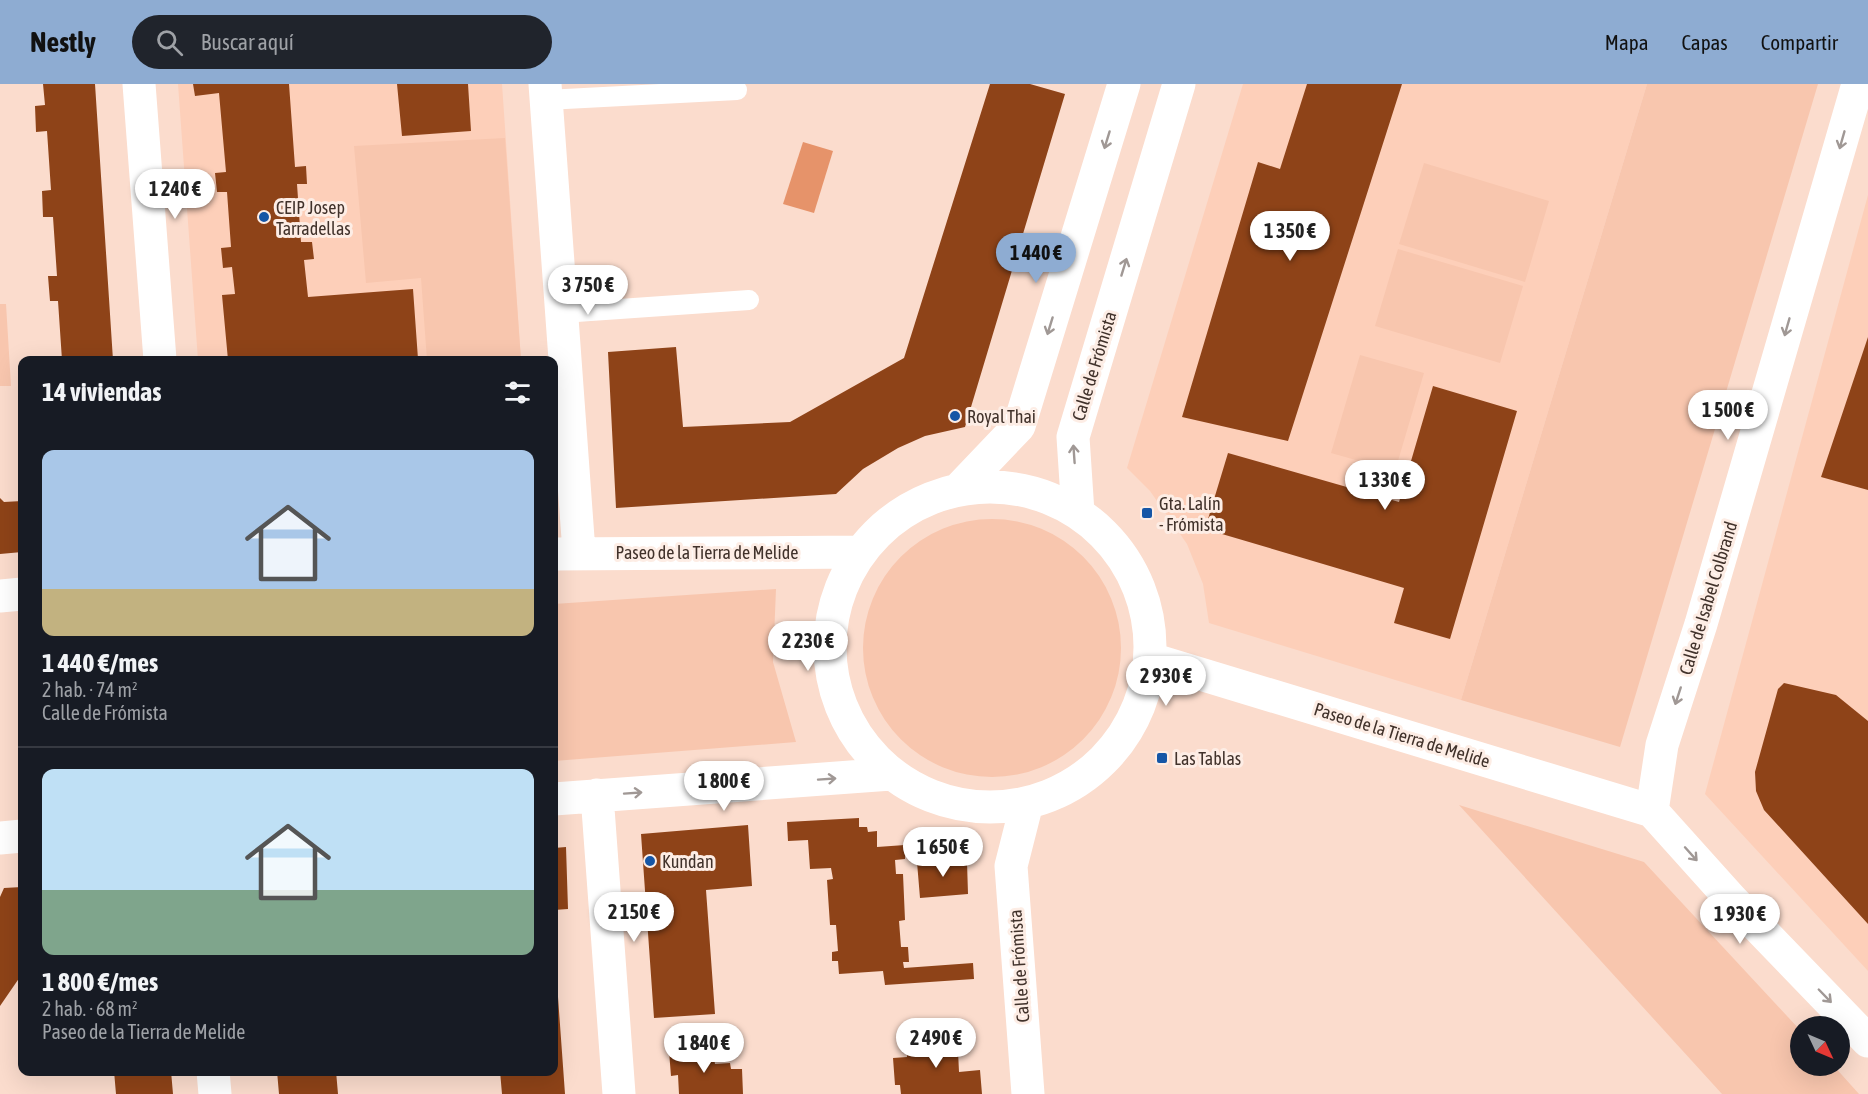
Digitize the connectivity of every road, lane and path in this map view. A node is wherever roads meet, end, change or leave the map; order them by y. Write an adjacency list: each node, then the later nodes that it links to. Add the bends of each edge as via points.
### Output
1 (139, 84): 9 (street)
2 (1124, 84): 10 (street, one-way to 10, via 1019,426)
3 (1179, 84): 11 (street, Calle de Frómista, one-way to 3, via 1073,437)
4 (1858, 84): 21 (street, Calle de Isabel Colbrand, one-way to 21, via 1662,746)
5 (737, 90): 6 (lane)
6 (546, 92): 8 (street)
7 (749, 300): 8 (lane)
8 (562, 313): 13 (street)
9 (160, 356)
10 (958, 490): 11 (street, via 999,487 1040,495); 12 (street, via 921,502 888,524)
11 (1078, 513): 16 (street, via 1112,541 1135,578 1148,619)
12 (861, 552): 13 (street, Paseo de la Tierra de Melide); 17 (street, via 838,596 830,645 836,694 857,738)
13 (566, 553)
14 (18, 594): 15 (street)
15 (0, 596)
16 (1150, 659): 20 (street, via 1144,696 1123,736 1101,763 1073,785); 21 (street, Paseo de la Tierra de Melide)
17 (891, 774): 18 (street, one-way to 17); 20 (street, via 932,797 977,807)
18 (597, 795): 19 (street); 27 (street)
19 (558, 799)
20 (1027, 803): 28 (street, Calle de Frómista, via 1011,866)
21 (1652, 811): 24 (street, one-way to 24)
22 (18, 836): 23 (street)
23 (0, 838)
24 (1868, 1041)
25 (213, 1076): 26 (street)
26 (215, 1094)
27 (619, 1094)
28 (1028, 1094)

